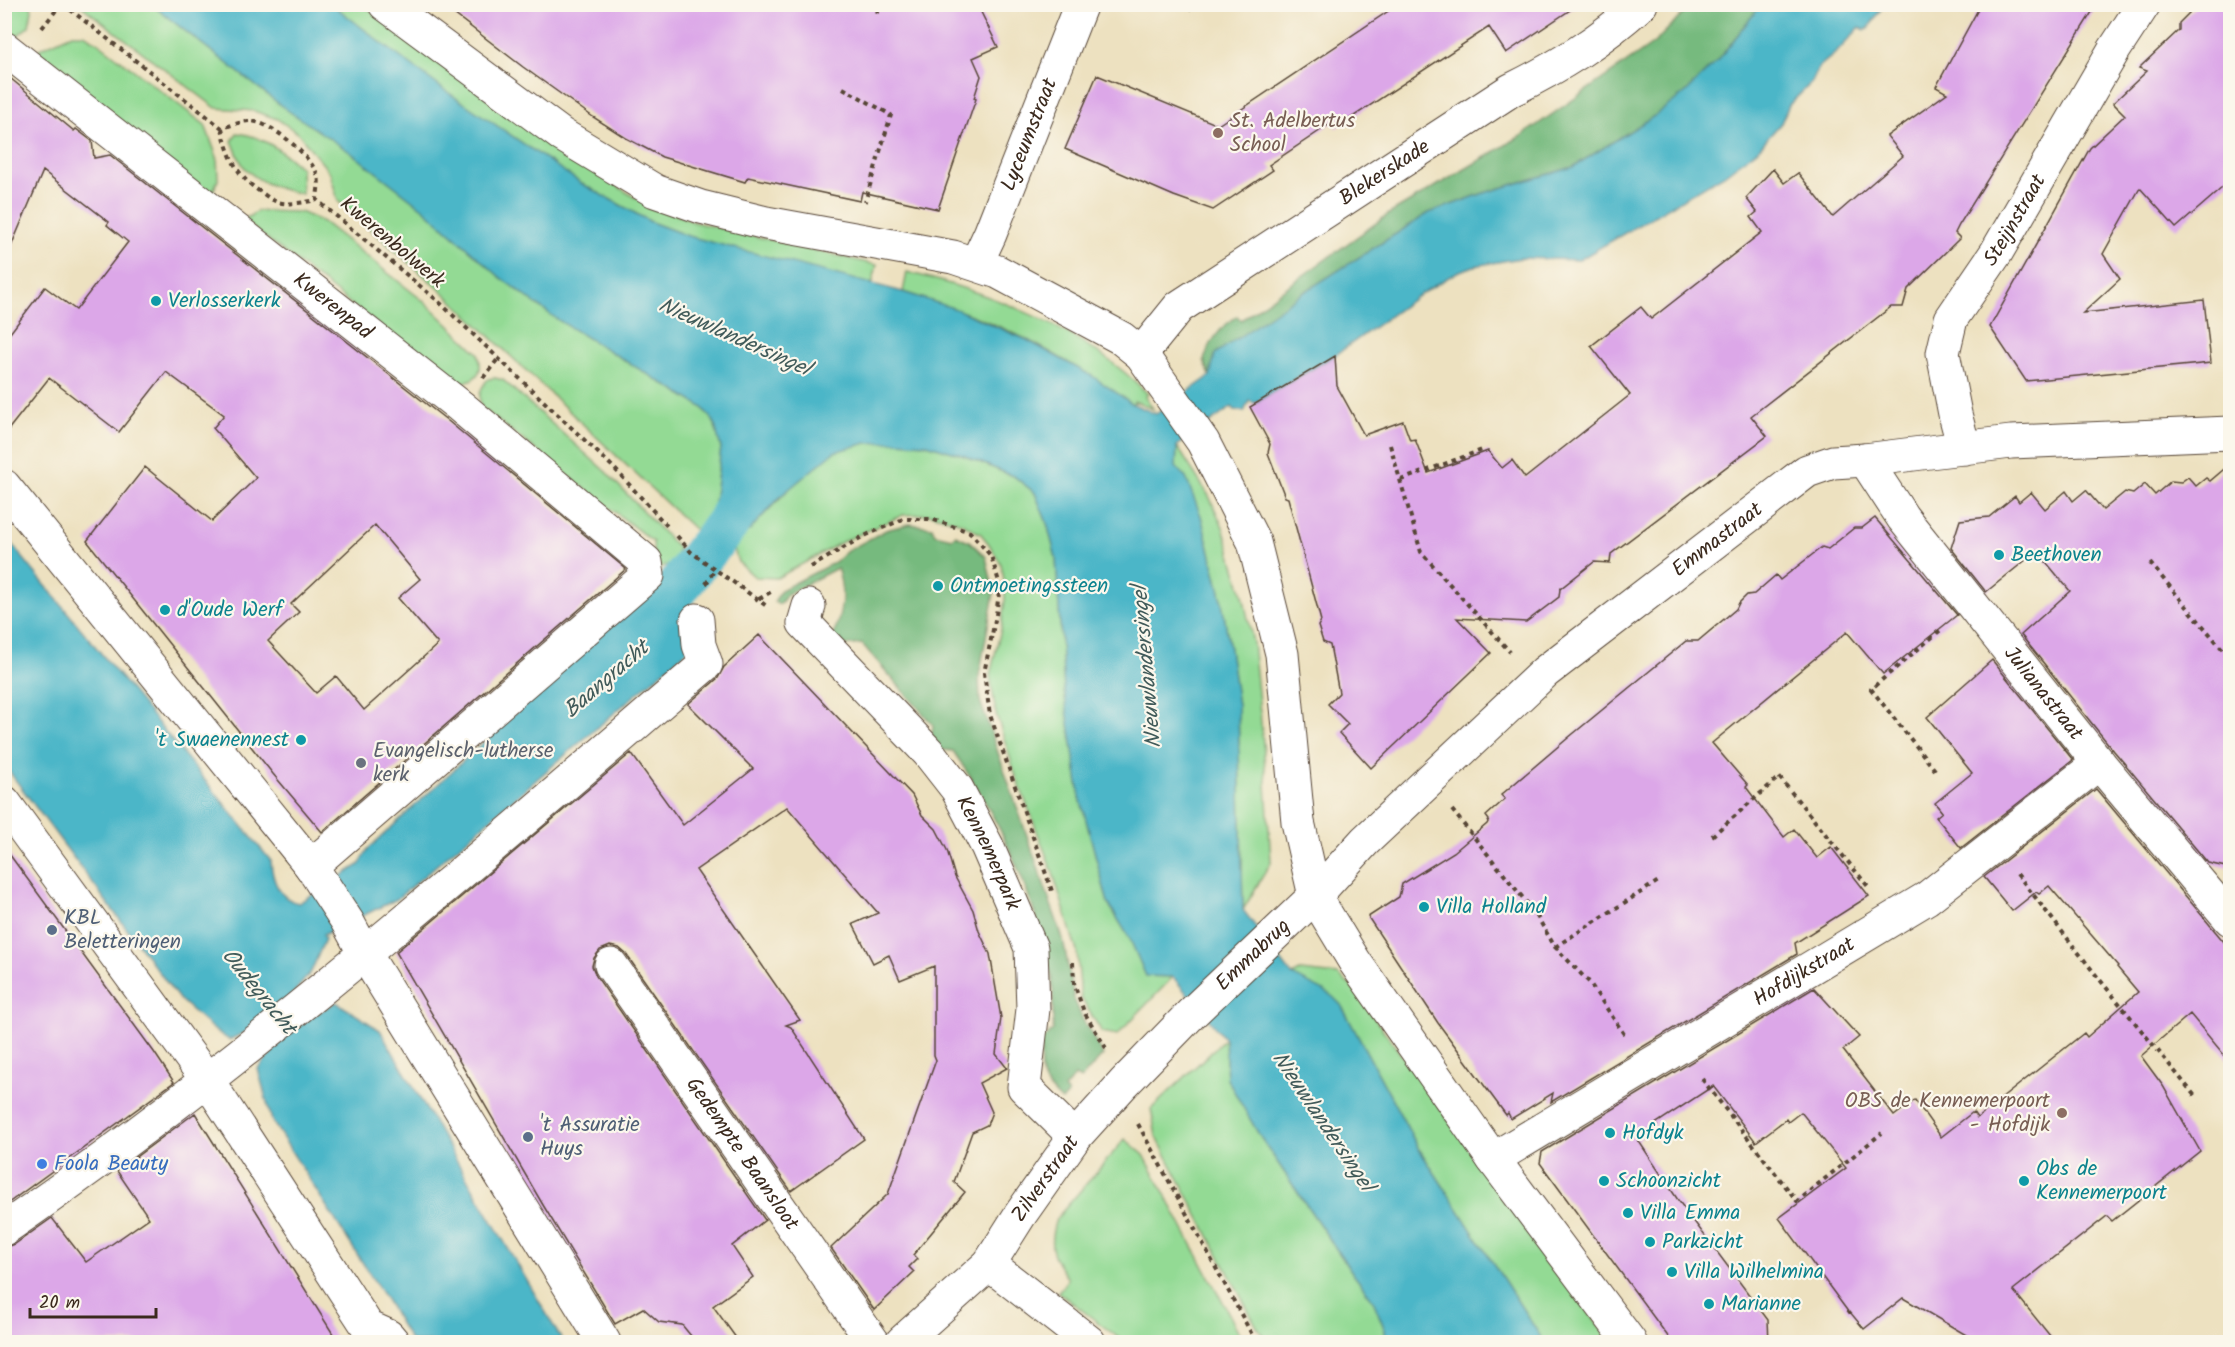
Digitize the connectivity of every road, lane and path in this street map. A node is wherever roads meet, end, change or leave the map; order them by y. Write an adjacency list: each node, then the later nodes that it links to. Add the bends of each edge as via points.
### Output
1 (63, 4): 12 (path)
2 (385, 4): 14 (street, via 562,135 655,191 766,223)
3 (880, 4): 9 (path)
4 (1081, 4): 15 (street, Lyceumstraat)
5 (1198, 4): 8 (path)
6 (1641, 4): 16 (street, Blekerskade, via 1610,32 1563,63 1511,90 1179,307)
7 (2144, 4): 19 (street, Steijnstraat, via 1996,253 1951,319 1943,353)
8 (1189, 10)
9 (877, 13)
10 (4, 48): 37 (street, Kwerenpad, via 506,443 646,562 648,575)
11 (843, 88): 14 (path, via 891,115 865,200)
12 (222, 128): 13 (path, via 237,172 255,188 276,202); 13 (path, Kwerenbolwerk, via 250,121 292,143 310,161 318,178)
13 (317, 200): 25 (path, Kwerenbolwerk, via 438,301 614,468 691,552)
14 (860, 239): 15 (street)
15 (976, 264): 16 (street, via 1121,338)
16 (1150, 367): 39 (street, via 1203,442 1254,542 1282,654 1298,822)
17 (2230, 433): 19 (street, Emmastraat, via 2011,442)
18 (1390, 445): 22 (path)
19 (1964, 448): 21 (street, Emmastraat)
20 (1482, 450): 22 (path)
21 (1865, 460): 26 (street, Julianastraat, via 1903,518); 33 (street, Emmastraat, via 1833,462 1806,471 1545,672)
22 (1401, 480): 29 (path, via 1421,552)
23 (4, 486): 37 (street)
24 (2150, 563): 30 (path)
25 (759, 599)
26 (1972, 604): 31 (street, Julianastraat); 32 (path, via 1871,689)
27 (809, 606): 51 (street, Kennemerpark, via 804,623 928,752 957,789 987,846 1031,948 1033,1009 1024,1087)
28 (697, 620): 43 (street, via 699,645 706,664)
29 (1515, 658)
30 (2230, 658)
31 (2099, 763): 36 (street, Hofdijkstraat); 40 (street, Julianastraat)
32 (1935, 770)
33 (1426, 784): 39 (street, Emmastraat, via 1365,841); 42 (path, via 1486,851 1535,913)
34 (4, 802): 48 (street)
35 (1712, 836): 41 (path, via 1779,777)
36 (1995, 845): 41 (street, Hofdijkstraat, via 1927,898); 49 (path)
37 (311, 866): 43 (street)
38 (1660, 880): 42 (path)
39 (1315, 896): 45 (street, Emmabrug); 52 (street, via 1355,962)
40 (2230, 919)
41 (1890, 920): 46 (street, Hofdijkstraat)
42 (1555, 947): 47 (path, via 1589,982)
43 (365, 954): 48 (street); 56 (street)
44 (611, 964): 57 (street, Gedempte Baansloot)
45 (1191, 1014): 51 (street, Zilverstraat)
46 (1678, 1046): 47 (street, Hofdijkstraat); 50 (path, via 1797,1201)
47 (1644, 1067): 52 (street, Hofdijkstraat)
48 (208, 1081): 53 (street); 55 (street, via 368,1327)
49 (2195, 1096)
50 (1882, 1133)
51 (1075, 1137): 54 (street, Zilverstraat)
52 (1493, 1159): 60 (street)
53 (4, 1229)
54 (989, 1264): 58 (street, Zilverstraat); 59 (street)
55 (393, 1342)
56 (604, 1342)
57 (873, 1342)
58 (902, 1342)
59 (1089, 1342)
60 (1630, 1342)

